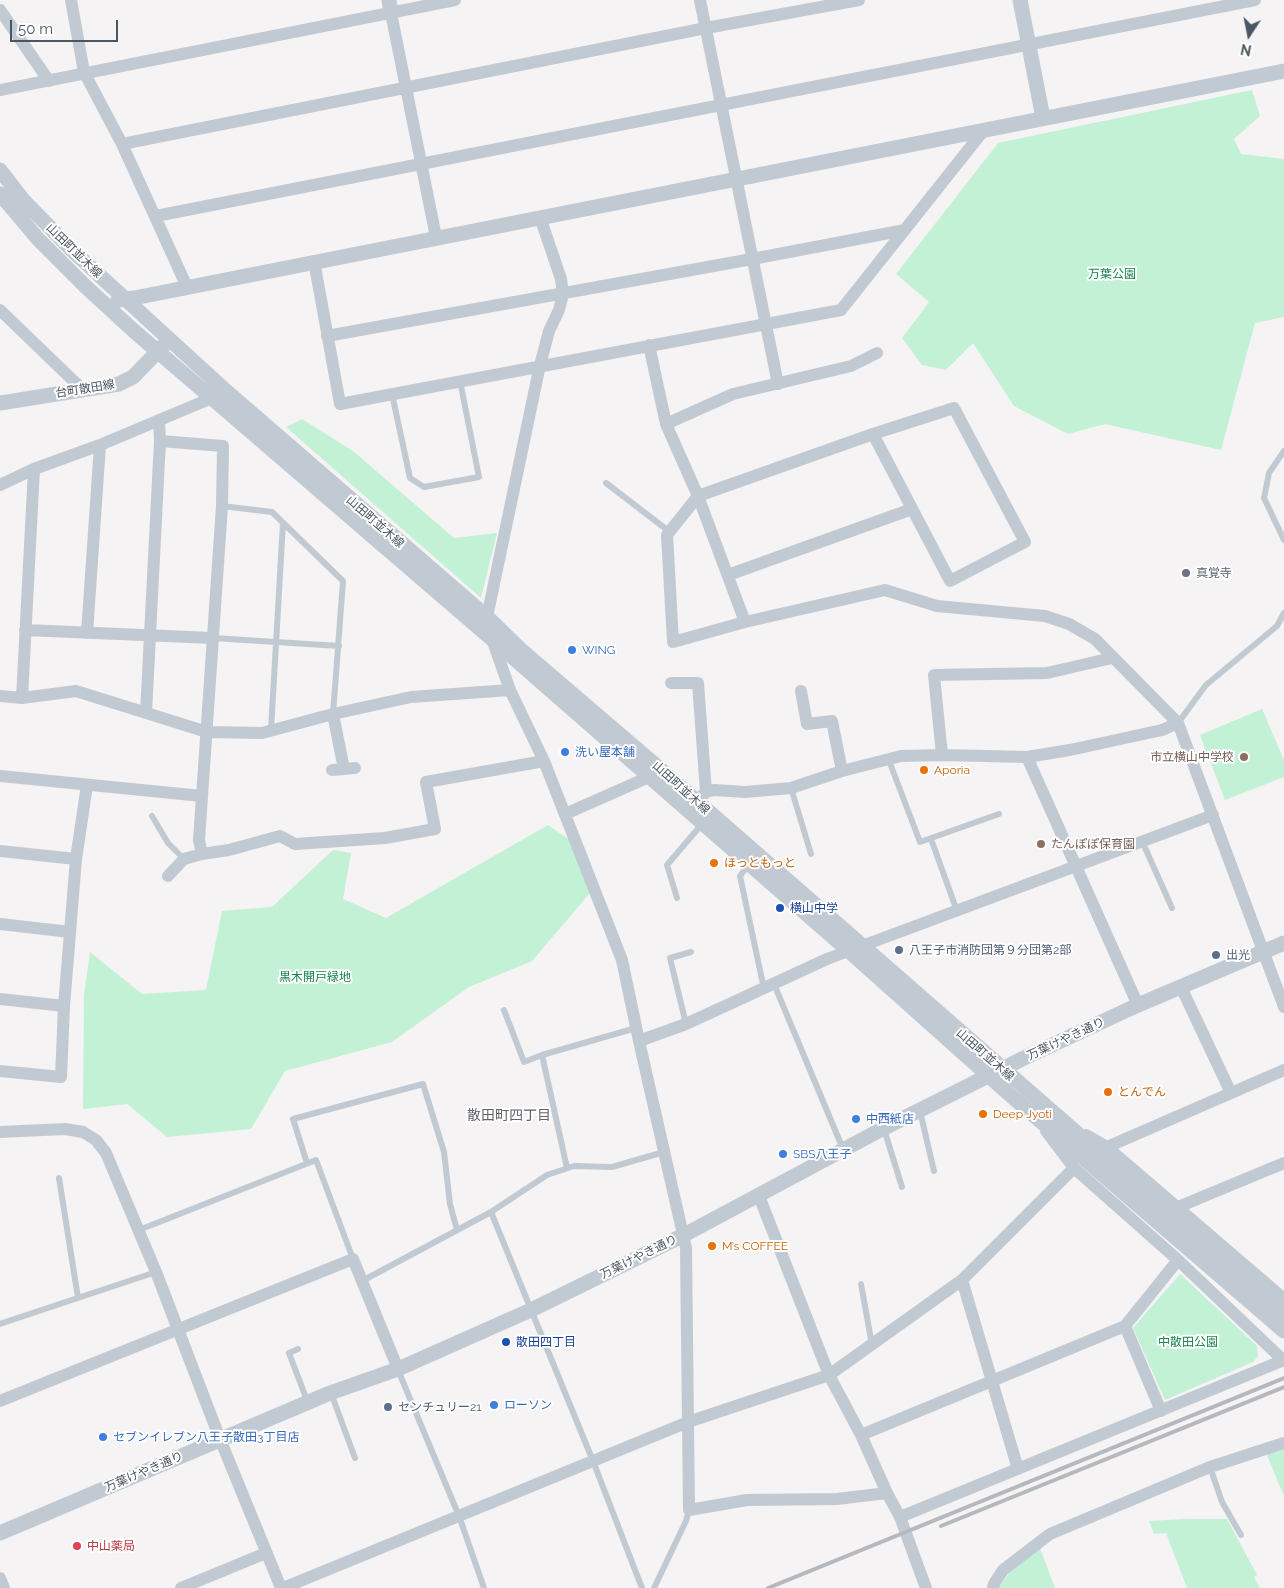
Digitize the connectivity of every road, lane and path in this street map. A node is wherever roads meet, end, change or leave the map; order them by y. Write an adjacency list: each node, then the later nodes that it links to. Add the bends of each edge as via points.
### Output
1 (71, 0): 12 (street)
2 (455, 0): 7 (street)
3 (700, 0): 9 (street)
4 (859, 0): 9 (street)
5 (1020, 0): 10 (street)
6 (1255, 0): 10 (street)
7 (390, 6): 12 (street); 14 (street)
8 (0, 10): 13 (street)
9 (706, 28): 14 (street); 16 (street)
10 (1029, 44): 16 (street); 17 (street)
11 (1284, 71): 17 (street)
12 (84, 72): 13 (street); 19 (street)
13 (49, 81): 15 (street)
14 (406, 88): 19 (street); 20 (street)
15 (0, 90)
16 (721, 104): 20 (street); 22 (street)
17 (1043, 118): 18 (street)
18 (984, 130): 22 (street); 27 (street)
19 (122, 144): 25 (street)
20 (421, 163): 25 (street); 28 (street)
21 (0, 170): 24 (street, 山田町並木線)
22 (736, 178): 26 (street); 29 (street)
23 (2, 199): 24 (street); 34 (street, 山田町並木線)
24 (24, 201): 33 (street, 山田町並木線)
25 (156, 216): 31 (street)
26 (540, 217): 28 (street); 32 (street)
27 (905, 230): 29 (street); 36 (street, via 841,310)
28 (436, 237): 30 (street)
29 (752, 260): 32 (street); 36 (street)
30 (314, 261): 31 (street); 37 (street)
31 (187, 287): 33 (street)
32 (563, 294): 37 (street); 42 (street)
33 (124, 299): 34 (street); 38 (street, 山田町並木線)
34 (103, 303): 40 (street, 山田町並木線)
35 (3, 316): 45 (street)
36 (764, 324): 39 (street); 44 (street)
37 (327, 336): 47 (street, via 340,404)
38 (168, 340): 40 (street, 台町散田線); 46 (street, 山田町並木線)
39 (649, 345): 42 (street); 51 (street)
40 (158, 352): 45 (street, 台町散田線, via 133,378 118,384); 48 (street, 山田町並木線)
41 (877, 353): 44 (street, via 851,366)
42 (540, 365): 43 (street); 68 (street)
43 (460, 381): 47 (street); 47 (lane, via 479,477 424,487 410,478)
44 (778, 384): 51 (street, via 733,394)
45 (82, 389): 49 (street, 台町散田線)
46 (226, 391): 48 (street); 62 (street, 山田町並木線)
47 (392, 394)
48 (212, 399): 50 (street); 62 (street, 山田町並木線)
49 (0, 403)
50 (159, 420): 53 (street); 54 (street)
51 (666, 424): 59 (street)
52 (873, 434): 59 (street); 61 (street); 61 (street, via 954,408 1025,542 950,581)
53 (160, 440): 60 (street, via 223,446); 72 (street)
54 (100, 445): 56 (street); 71 (street)
55 (1284, 451): 65 (lane, via 1269,473 1264,498)
56 (34, 470): 58 (street); 70 (street)
57 (606, 483): 64 (lane)
58 (0, 485)
59 (698, 496): 64 (street); 66 (street)
60 (222, 506): 63 (lane, via 272,512); 73 (street)
61 (912, 509): 66 (street)
62 (362, 519): 68 (street, 山田町並木線); 74 (street, 山田町並木線)
63 (283, 522): 75 (lane); 76 (lane, via 343,581)
64 (670, 532): 69 (street, via 667,535 673,642)
65 (1284, 540)
66 (728, 575): 69 (street)
67 (1284, 613): 85 (lane, via 1277,626 1206,685)
68 (487, 617): 74 (street); 94 (street, 山田町並木線)
69 (746, 622): 77 (street, via 885,590 937,606 1045,616 1069,624 1095,640)
70 (25, 630): 71 (street); 82 (street)
71 (87, 633): 72 (street)
72 (151, 636): 73 (street); 83 (street)
73 (213, 638): 75 (lane); 87 (street)
74 (492, 639): 79 (street); 94 (street, 山田町並木線)
75 (276, 642): 76 (lane); 86 (lane)
76 (339, 646): 84 (lane)
77 (1112, 658): 85 (street); 88 (street, via 1047,674 934,675)
78 (671, 683): 99 (street, via 698,683)
79 (510, 690): 84 (street, via 411,697); 91 (street)
80 (801, 691): 93 (street, via 807,724 832,721)
81 (0, 696): 82 (street)
82 (22, 698): 83 (street, via 76,691)
83 (146, 713): 87 (street)
84 (333, 714): 86 (street); 92 (street)
85 (1178, 723): 89 (street, via 1162,730); 102 (street)
86 (271, 730): 87 (street)
87 (207, 732): 98 (street)
88 (942, 755): 89 (street); 90 (street)
89 (1028, 756): 113 (street)
90 (888, 758): 93 (street); 105 (lane, via 920,842)
91 (544, 761): 100 (street); 108 (street, via 426,782 435,830 385,838 295,844 280,836)
92 (343, 769)
93 (842, 771): 97 (street)
94 (654, 773): 99 (street, 山田町並木線); 100 (street)
95 (0, 776): 96 (street)
96 (86, 785): 98 (street); 110 (street)
97 (791, 788): 99 (street, via 745,792 714,790); 109 (lane)
98 (202, 796): 108 (street, via 199,840)
99 (696, 802): 104 (street, 山田町並木線); 121 (street, 山田町並木線)
100 (565, 814): 132 (street, via 622,960)
101 (999, 814): 105 (lane)
102 (1213, 815): 106 (street); 123 (street)
103 (152, 816): 111 (lane, via 168,843)
104 (702, 824): 112 (street, 山田町並木線); 115 (lane, via 667,865)
105 (931, 839): 117 (lane)
106 (1142, 841): 113 (street); 116 (lane)
107 (0, 850): 110 (street)
108 (202, 854): 111 (street)
109 (812, 854)
110 (76, 859): 119 (street)
111 (184, 859): 114 (street)
112 (749, 864): 121 (street, 山田町並木線); 124 (lane, via 740,876)
113 (1076, 866): 117 (street); 127 (street)
114 (168, 876)
115 (677, 898)
116 (1172, 908)
117 (956, 911): 121 (street)
118 (0, 924): 119 (street)
119 (70, 932): 128 (street)
120 (1284, 943): 123 (street, 万葉けやき通り)
121 (856, 948): 124 (street); 137 (street, 山田町並木線)
122 (691, 952): 131 (lane, via 670,958)
123 (1265, 952): 125 (street, 万葉けやき通り); 129 (street)
124 (769, 986): 131 (street); 145 (lane)
125 (1181, 987): 127 (street, 万葉けやき通り); 138 (street)
126 (0, 999): 128 (street)
127 (1138, 1005): 137 (street, 万葉けやき通り)
128 (64, 1006): 136 (street, via 61,1077)
129 (1284, 1007)
130 (504, 1010): 134 (lane, via 524,1062)
131 (686, 1024): 133 (street)
132 (636, 1028): 133 (street); 134 (lane)
133 (639, 1041): 146 (street)
134 (542, 1055): 149 (lane)
135 (1284, 1070): 138 (street)
136 (0, 1071)
137 (995, 1072): 139 (street, 万葉けやき通り); 140 (street, 山田町並木線); 141 (street, 山田町並木線)
138 (1231, 1093): 144 (street)
139 (920, 1110): 142 (street, 万葉けやき通り); 151 (lane)
140 (1035, 1116): 150 (street); 173 (street, 山田町並木線)
141 (1058, 1119): 144 (street); 169 (street, 山田町並木線)
142 (884, 1128): 145 (street, 万葉けやき通り); 153 (lane)
143 (0, 1132): 157 (street, via 65,1129 84,1132 96,1140 106,1153)
144 (1107, 1147): 155 (street)
145 (843, 1150): 154 (street, 万葉けやき通り)
146 (664, 1152): 149 (lane, via 612,1167); 159 (street)
147 (1284, 1162): 155 (street)
148 (307, 1163): 157 (lane); 158 (lane, via 292,1119 423,1084 444,1152 450,1204); 160 (lane, via 316,1160)
149 (567, 1168): 156 (lane, via 547,1175)
150 (1074, 1168): 161 (street); 164 (street)
151 (934, 1171)
152 (59, 1178): 166 (lane)
153 (902, 1187)
154 (758, 1196): 159 (street, 万葉けやき通り); 178 (street)
155 (1178, 1207): 167 (street)
156 (492, 1212): 158 (lane); 168 (lane)
157 (139, 1230): 162 (street)
158 (458, 1230): 163 (lane)
159 (684, 1235): 168 (street, 万葉けやき通り); 184 (street)
160 (352, 1260): 163 (street); 172 (street)
161 (1178, 1260): 171 (street); 176 (street)
162 (156, 1272): 166 (lane); 172 (street)
163 (362, 1280): 177 (street)
164 (962, 1280): 174 (street); 179 (street)
165 (862, 1284): 174 (lane)
166 (78, 1298): 170 (lane)
167 (1284, 1299)
168 (531, 1310): 177 (street, 万葉けやき通り); 189 (lane)
169 (1284, 1314)
170 (0, 1324)
171 (1125, 1326): 179 (street); 183 (street)
172 (179, 1329): 181 (street); 186 (street)
173 (1284, 1331)
174 (872, 1345): 178 (street)
175 (298, 1349): 182 (lane, via 289,1353)
176 (1283, 1360): 183 (street)
177 (398, 1368): 180 (street, 万葉けやき通り); 194 (lane)
178 (829, 1375): 184 (street); 185 (street)
179 (992, 1381): 185 (street); 191 (street)
180 (330, 1393): 182 (street, 万葉けやき通り); 188 (lane)
181 (0, 1401)
182 (308, 1403): 186 (street, 万葉けやき通り)
183 (1162, 1411): 191 (street)
184 (688, 1422): 189 (street); 193 (street)
185 (861, 1435): 192 (street)
186 (220, 1439): 196 (street, 万葉けやき通り); 198 (street)
187 (1284, 1443): 190 (street)
188 (355, 1458)
189 (593, 1460): 194 (street); 204 (lane)
190 (1210, 1467): 197 (lane, via 1222,1502); 207 (street, via 1050,1534 1003,1570)
191 (1018, 1469): 195 (street)
192 (887, 1493): 193 (street, via 838,1499 748,1500); 195 (street)
193 (689, 1510): 205 (lane)
194 (459, 1516): 202 (street); 203 (lane)
195 (900, 1516): 206 (street)
196 (0, 1533)
197 (1241, 1535)
198 (266, 1553): 201 (street); 202 (street)
199 (0, 1578): 200 (street)
200 (4, 1588)
201 (181, 1588)
202 (282, 1588)
203 (484, 1588)
204 (642, 1588)
205 (654, 1588)
206 (926, 1588)
207 (993, 1588)

